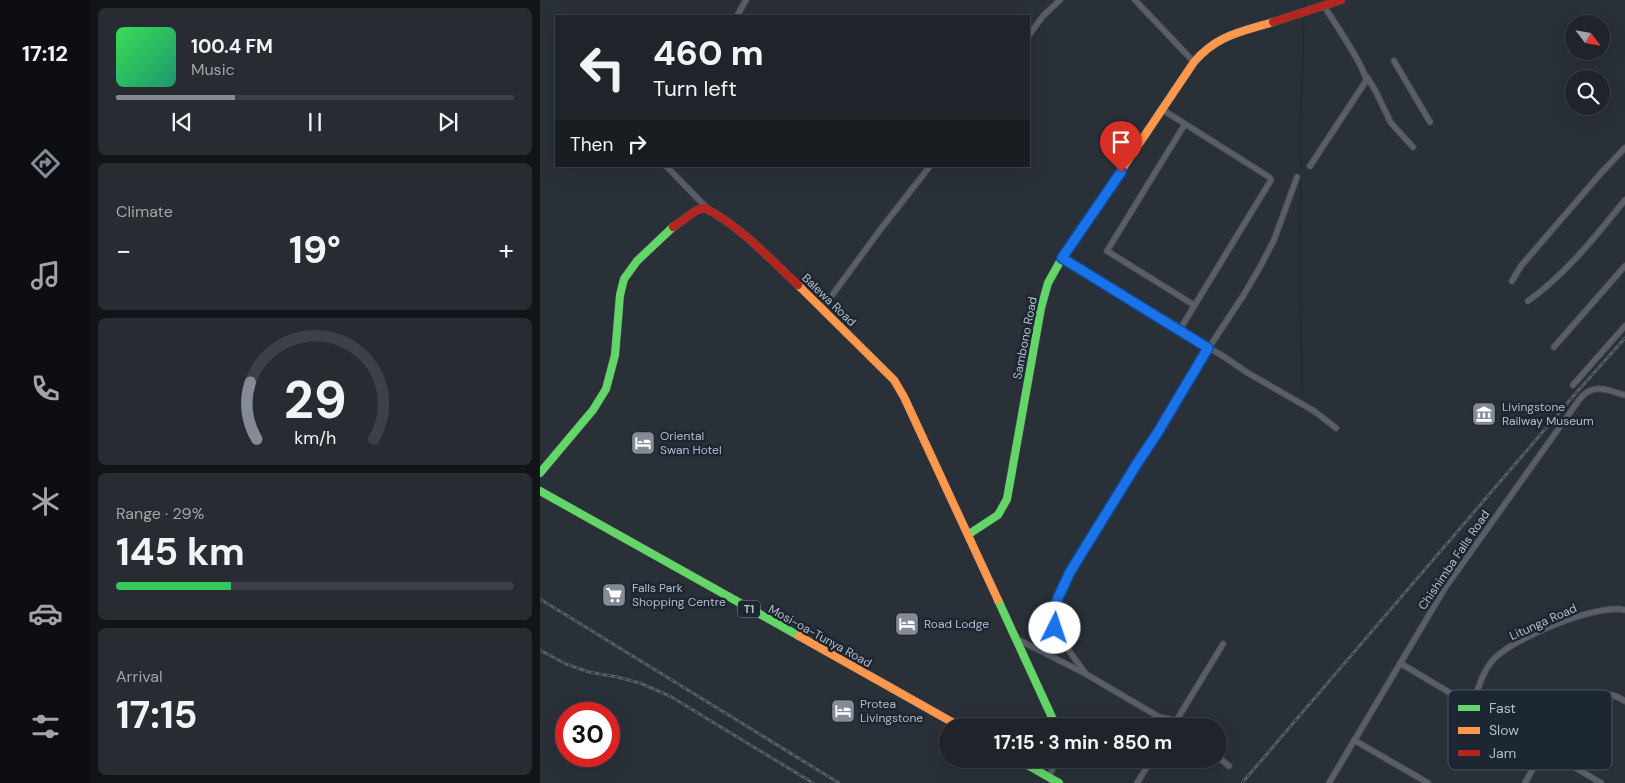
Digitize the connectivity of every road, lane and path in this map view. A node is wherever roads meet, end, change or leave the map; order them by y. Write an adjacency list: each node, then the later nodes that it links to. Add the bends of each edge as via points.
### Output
1 (746, 0): 6 (street)
2 (1060, 0): 7 (street)
3 (1135, 0): 9 (street)
4 (1338, 0): 5 (main road, Sambono Road)
5 (1324, 6): 9 (main road, Sambono Road, via 1222,38 1205,49); 10 (street)
6 (737, 15)
7 (1030, 34)
8 (1394, 60): 12 (street)
9 (1194, 62): 11 (main road, Sambono Road)
10 (1366, 76): 14 (street, via 1391,123); 16 (street, via 1364,85)
11 (1163, 110): 13 (street); 22 (main road, Sambono Road)
12 (1430, 122)
13 (1186, 124): 26 (street, via 1270,180); 26 (street, via 1107,250)
14 (1413, 147)
15 (1625, 148): 24 (street, via 1521,266)
16 (1310, 166)
17 (667, 167): 21 (street)
18 (929, 167): 27 (street)
19 (1297, 177): 31 (street, via 1272,245)
20 (1625, 200): 25 (street, via 1577,257)
21 (706, 207): 27 (main road, Balewa Road, via 744,234); 35 (main road, via 683,218 624,278 607,388 590,414)
22 (1062, 258): 29 (street); 37 (main road, Sambono Road, via 1048,283 1041,308 1007,498 998,515)
23 (1625, 266): 30 (street)
24 (1512, 281)
25 (1528, 301)
26 (1194, 305): 29 (street)
27 (822, 309): 37 (main road, Balewa Road, via 899,389)
28 (1625, 326): 32 (street)
29 (1179, 331): 31 (street)
30 (1554, 347)
31 (1208, 348): 34 (street, via 1314,411); 42 (street, via 1082,552 1057,600 1055,628)
32 (1573, 385)
33 (1625, 395): 41 (street, Chishimba Falls Road, via 1598,388 1584,393 1445,588)
34 (1336, 428)
35 (540, 473)
36 (540, 492): 47 (main road, Mosi-oa-Tunya Road / T1)
37 (969, 534): 39 (main road, Balewa Road)
38 (1625, 610): 43 (street, Litunga Road, via 1612,608 1589,613 1519,641 1492,661)
39 (1017, 639): 42 (street); 48 (main road, Balewa Road)
40 (1223, 644): 50 (street)
41 (1400, 663): 44 (street); 51 (street, Chishimba Falls Road)
42 (1086, 674): 49 (street, via 1158,717)
43 (1478, 690)
44 (1448, 692)
45 (1612, 695): 46 (street)
46 (1625, 701)
47 (945, 718)
48 (1052, 718)
49 (1172, 718)
50 (1178, 718)
51 (1354, 740): 60 (street, Chishimba Falls Road); 61 (street)
52 (1033, 768): 57 (main road)
53 (1053, 768): 57 (street)
54 (1146, 768): 59 (street)
55 (1532, 770): 62 (street)
56 (1579, 770): 63 (street)
57 (1049, 777): 58 (main road)
58 (1059, 783)
59 (1137, 783)
60 (1329, 783)
61 (1428, 783)
62 (1524, 783)
63 (1601, 783)

